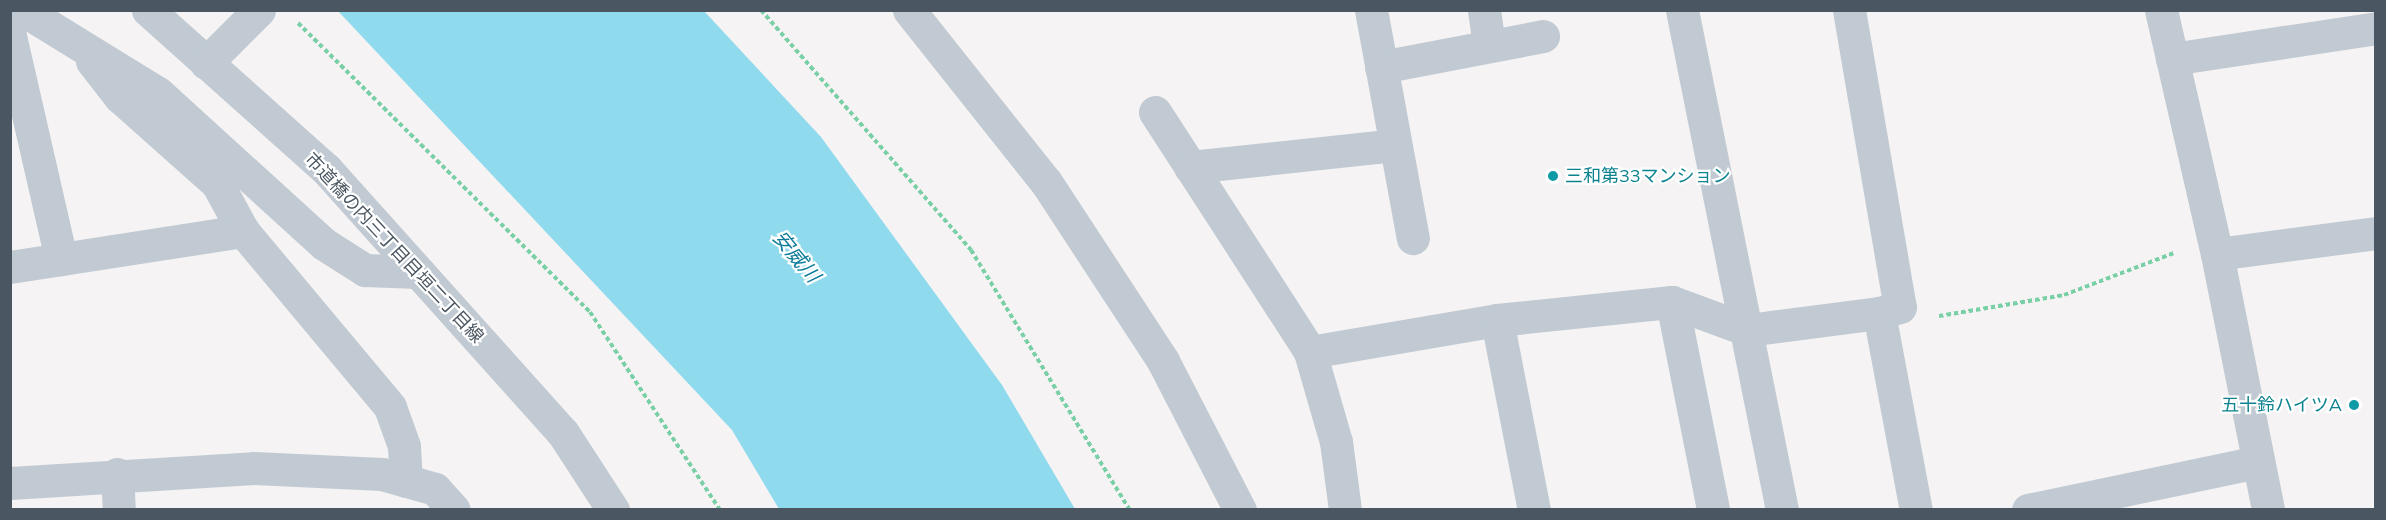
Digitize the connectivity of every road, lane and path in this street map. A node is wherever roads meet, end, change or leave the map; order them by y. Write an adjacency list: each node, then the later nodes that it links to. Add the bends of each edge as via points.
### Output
1 (22, 10): 15 (street)
2 (148, 10): 18 (street, 市道橋の内三丁目目垣二丁目線)
3 (259, 10): 18 (street)
4 (761, 10): 43 (path, via 971,250)
5 (909, 10): 44 (street, via 1052,192 1163,360)
6 (1371, 10): 19 (street)
7 (1484, 10): 16 (street)
8 (1682, 10): 33 (street)
9 (1849, 10): 31 (street)
10 (2161, 10): 17 (street)
11 (291, 17): 42 (path, via 323,44 590,312)
12 (2376, 28): 17 (street)
13 (10, 36): 27 (street)
14 (1543, 36): 16 (street)
15 (76, 40): 23 (street, via 120,96 217,183); 29 (street, via 158,93 324,244 365,270)
16 (1490, 46): 19 (street)
17 (2172, 59): 26 (street)
18 (206, 63): 29 (street, 市道橋の内三丁目目垣二丁目線, via 326,169)
19 (1381, 67): 21 (street)
20 (1155, 112): 22 (street)
21 (1395, 145): 22 (street); 25 (street)
22 (1190, 167): 34 (street)
23 (243, 231): 27 (street); 37 (street, via 390,406 404,446)
24 (2376, 233): 26 (street)
25 (1413, 238)
26 (2215, 246): 31 (path, via 2064,295 1917,319); 35 (street)
27 (62, 259): 28 (street)
28 (10, 267)
29 (418, 272): 41 (street, 市道橋の内三丁目目垣二丁目線, via 563,433)
30 (1672, 302): 32 (street); 33 (street); 47 (street)
31 (1890, 310): 33 (street); 49 (street)
32 (1497, 321): 34 (street); 46 (street)
33 (1748, 330): 48 (street)
34 (1310, 352): 45 (street, via 1336,442)
35 (2258, 462): 50 (street); 51 (street)
36 (117, 474): 37 (street, via 254,468 382,474); 38 (street); 39 (street)
37 (406, 481): 40 (street, via 435,489)
38 (10, 483)
39 (119, 510)
40 (454, 510)
41 (613, 510)
42 (720, 510)
43 (1130, 510)
44 (1240, 510)
45 (1345, 510)
46 (1534, 510)
47 (1713, 510)
48 (1782, 510)
49 (1916, 510)
50 (2028, 510)
51 (2268, 510)

